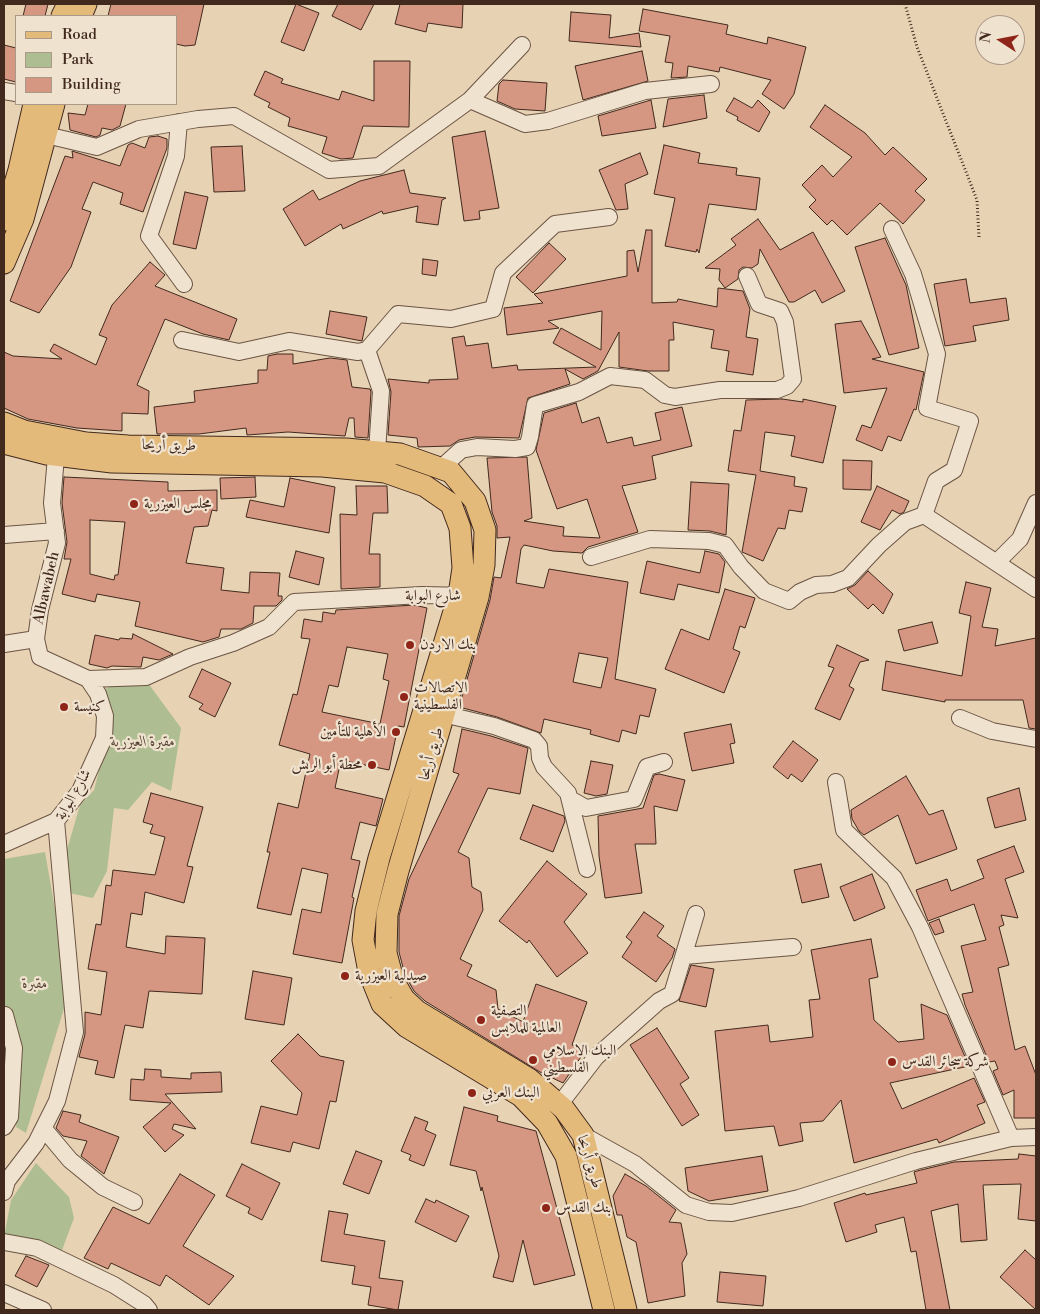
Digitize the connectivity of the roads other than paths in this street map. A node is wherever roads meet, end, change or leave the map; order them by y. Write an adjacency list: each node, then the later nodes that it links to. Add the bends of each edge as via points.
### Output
1 (522, 45): 3 (street)
2 (711, 84): 3 (street, via 645,91 548,121 525,124)
3 (470, 100): 6 (street, via 379,166 328,170 234,116)
4 (34, 105): 7 (main road)
5 (53, 105): 7 (main road)
6 (179, 122): 7 (street, via 139,129 97,147); 13 (street, via 176,156 148,236)
7 (36, 135): 9 (main road, via 19,170); 11 (main road, via 23,219)
8 (609, 217): 15 (street, via 555,224 503,273 493,309 451,319 398,314)
9 (4, 220)
10 (892, 229): 22 (street, via 913,274 937,354 927,408 970,421 954,470 936,481)
11 (4, 263)
12 (747, 276): 20 (street, via 759,304 780,311 785,322 793,379 787,386 776,390 720,390 675,396 665,395 645,380 610,376 579,392 535,405 527,447 477,446 461,450)
13 (184, 284)
14 (182, 340): 15 (street, via 239,352 289,341 358,352)
15 (367, 350): 19 (street, via 381,391)
16 (4, 423): 18 (main road, طريق أريحا)
17 (4, 443): 18 (main road, طريق أريحا, via 23,450)
18 (57, 447): 19 (main road, طريق أريحا, via 86,443); 23 (street, Albawabeh, via 52,503); 28 (main road, طريق أريحا, via 112,462 322,466 386,472 425,486 451,504 460,528)
19 (377, 452): 20 (main road, طريق أريحا, via 400,454)
20 (441, 468): 28 (main road, طريق أريحا, via 451,472 474,501 485,530 484,565)
21 (1036, 503): 26 (street, via 1020,539)
22 (924, 515): 25 (street, via 905,522 848,578 800,592 790,600 764,591 726,545 709,541 650,539); 26 (street, via 967,546)
23 (56, 531): 24 (street); 29 (street, Albawabeh, via 57,543)
24 (4, 535)
25 (591, 557)
26 (997, 562): 27 (street)
27 (1036, 590)
28 (468, 596): 31 (street, شارع البوابة, via 294,602 269,627 146,677); 32 (main road, طريق أريحا); 52 (main road, طريق أريحا, via 379,858 366,911 363,940 368,972 382,1004 407,1027 521,1096 556,1136 566,1156)
29 (36, 639): 30 (street); 31 (street, Albawabeh, via 40,657)
30 (4, 644)
31 (88, 679): 38 (street, شارع البوابة, via 98,694 105,716 104,738 80,791)
32 (443, 714): 37 (street, via 534,740 539,746 544,767); 45 (main road, طريق أريحا, via 387,914 386,953 393,980 404,999 417,1011 529,1079)
33 (960, 718): 34 (street, via 992,731)
34 (1036, 739)
35 (664, 762): 37 (street, via 647,766 634,799 586,808)
36 (836, 782): 50 (street, via 844,830 894,878 912,910)
37 (570, 799): 40 (street)
38 (56, 821): 39 (street); 47 (street, شارع البوابة, via 75,1032 58,1102)
39 (4, 844)
40 (587, 870)
41 (696, 914): 43 (street)
42 (793, 947): 43 (street)
43 (684, 956): 45 (street, via 672,994 659,1001 596,1058)
44 (5, 1015): 46 (street, via 14,1048 10,1117)
45 (559, 1105): 48 (main road, طريق أريحا)
46 (4, 1126)
47 (44, 1129): 53 (street, شارع البوابة, via 7,1181); 54 (street, via 70,1160 103,1187)
48 (583, 1135): 50 (street, via 635,1164 686,1205 709,1212 753,1210 916,1161); 51 (main road, طريق أريحا)
49 (1036, 1137): 50 (street)
50 (1011, 1138)
51 (593, 1173): 52 (main road); 60 (main road, طريق أريحا)
52 (572, 1180): 59 (main road, طريق أريحا)
53 (4, 1192)
54 (134, 1202)
55 (4, 1242): 58 (street, via 37,1248 114,1285)
56 (4, 1293): 57 (street)
57 (43, 1310)
58 (149, 1310)
59 (604, 1310)
60 (626, 1310)

